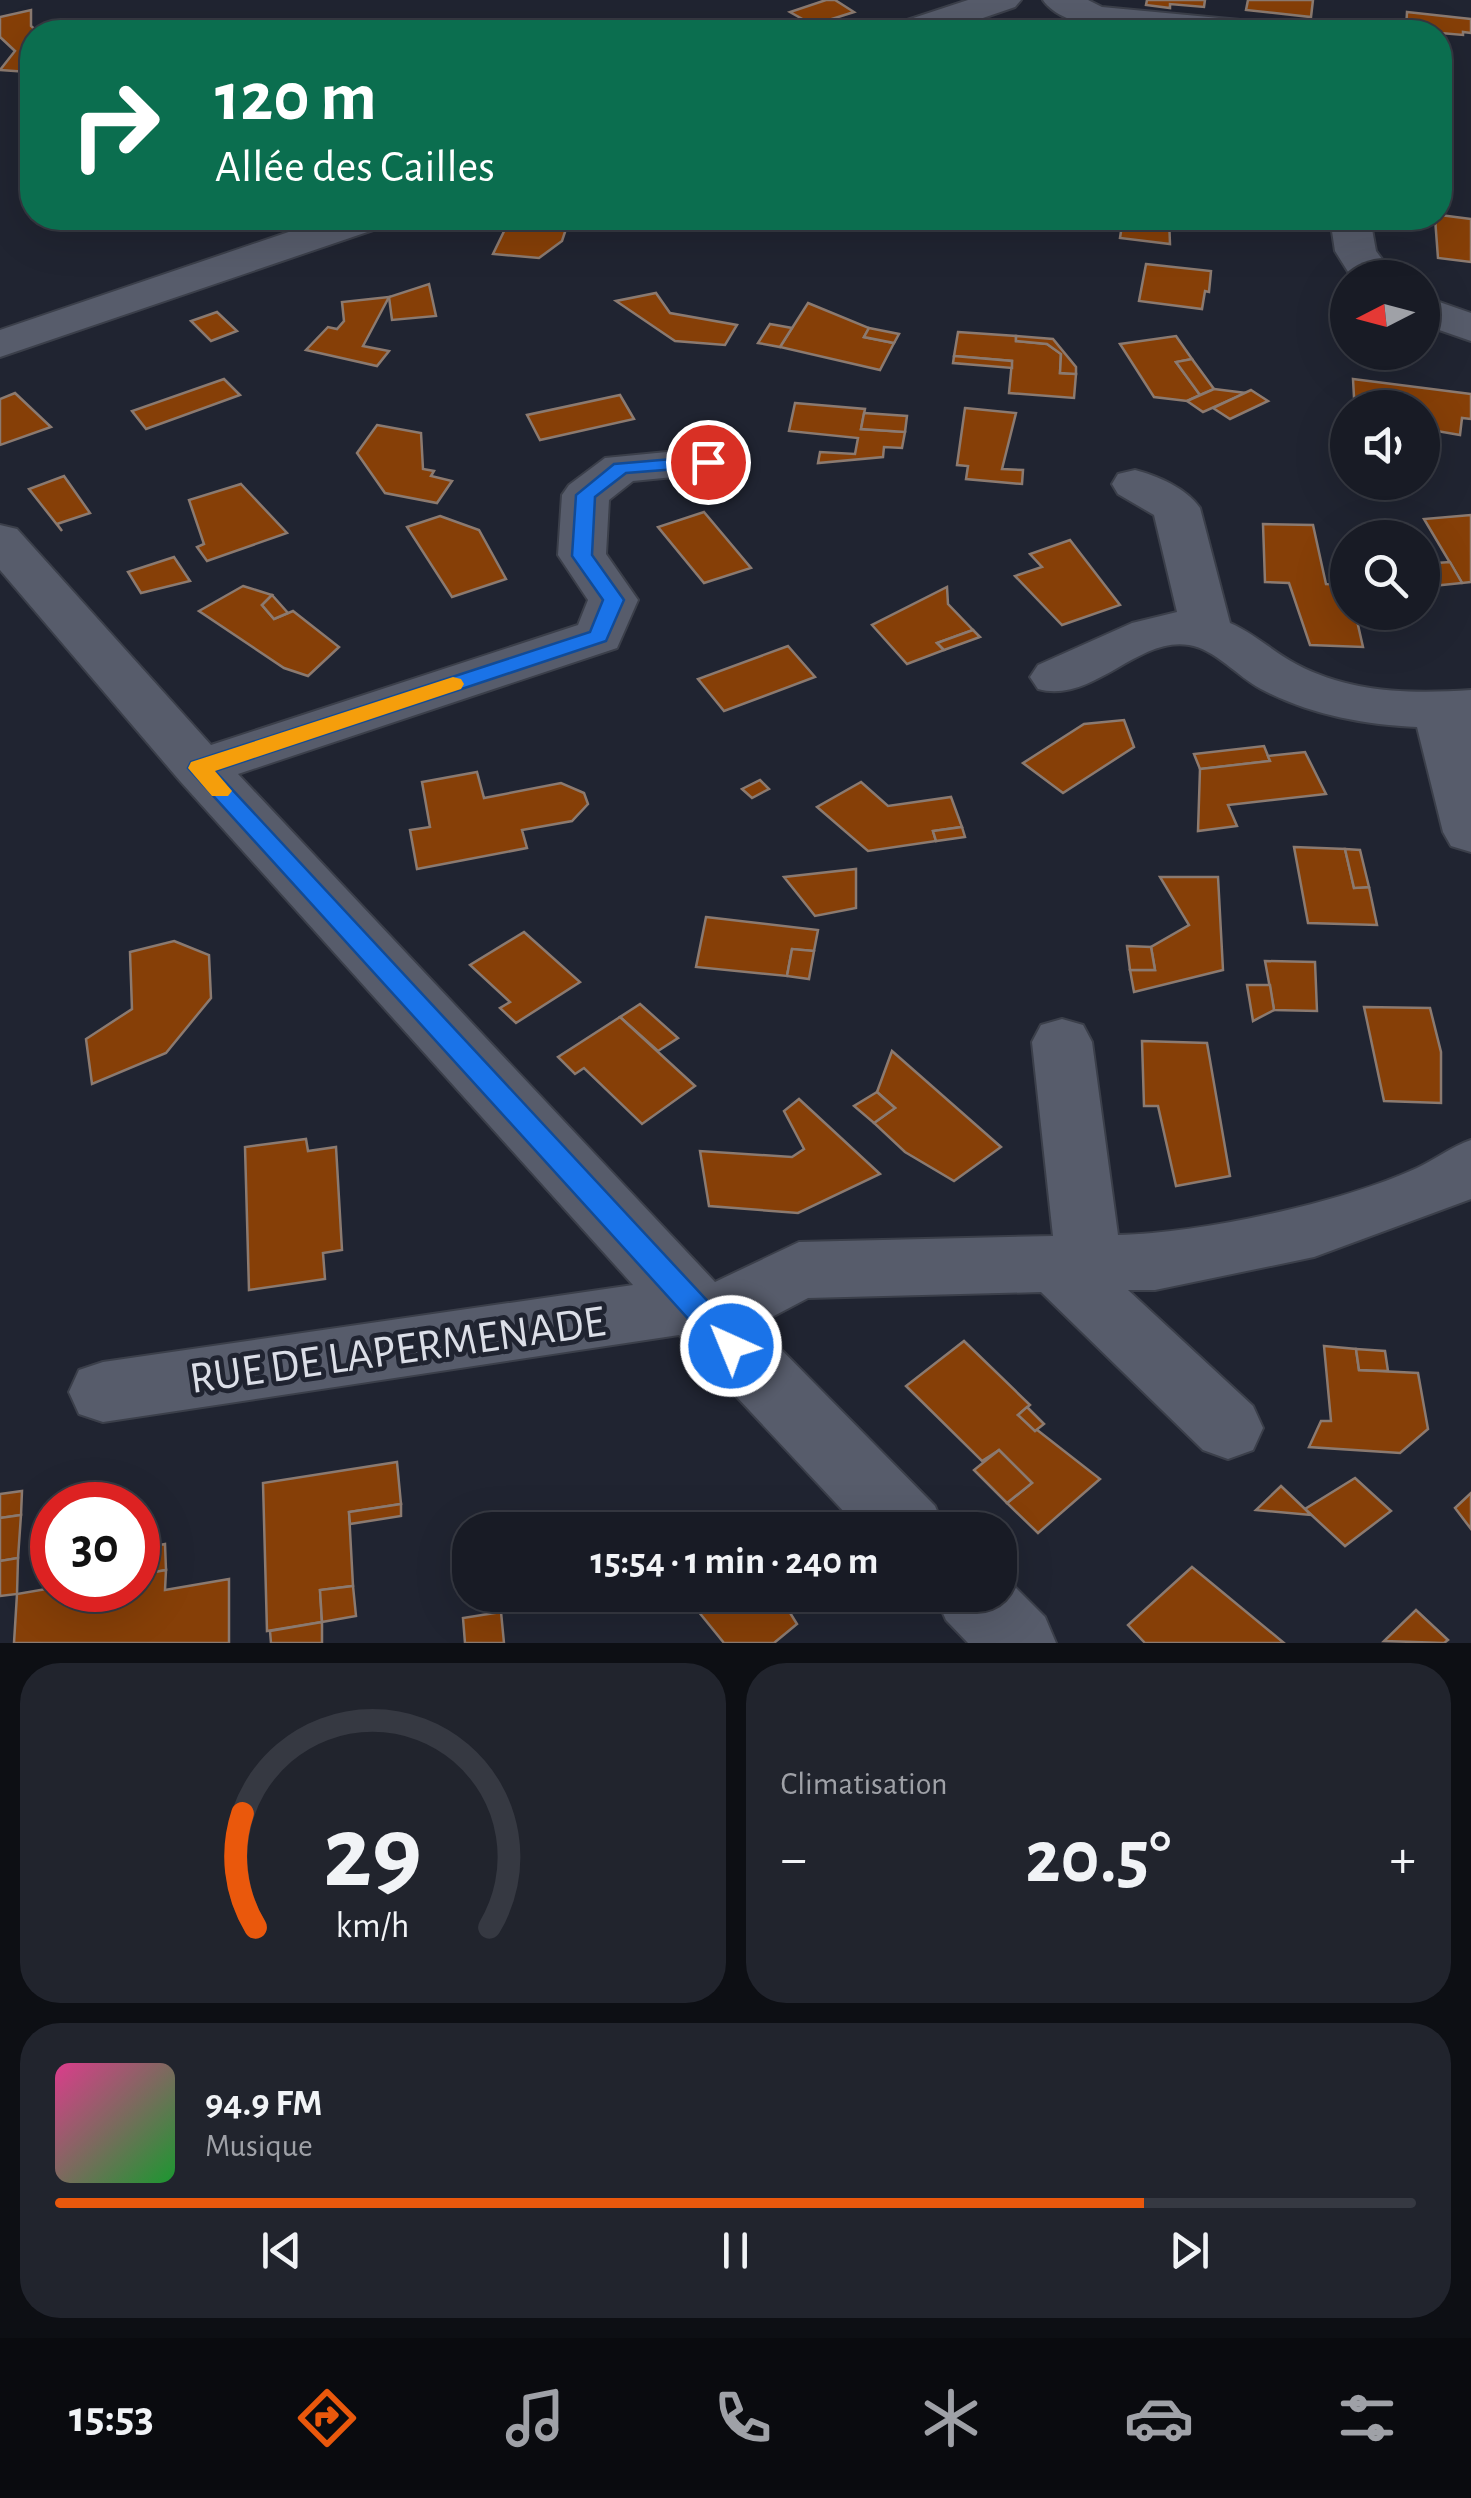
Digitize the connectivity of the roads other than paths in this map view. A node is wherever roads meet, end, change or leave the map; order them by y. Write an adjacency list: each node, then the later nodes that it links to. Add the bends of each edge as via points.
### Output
1 (1003, 0): 3 (street)
2 (1061, 0): 4 (street, via 1094,17)
3 (944, 20)
4 (1125, 20)
5 (333, 230): 10 (street)
6 (1349, 230): 7 (street)
7 (1359, 260)
8 (1440, 316): 9 (street)
9 (1471, 328)
10 (0, 344)
11 (708, 462): 17 (street, via 621,468 586,495 582,556 613,600 599,636)
12 (1135, 484): 14 (street, via 1176,508)
13 (0, 540): 17 (street)
14 (1206, 629): 15 (street, via 1172,628); 16 (street, via 1280,678 1356,704)
15 (1056, 677)
16 (1455, 709): 18 (street)
17 (199, 768): 22 (street)
18 (1471, 832)
19 (1062, 1042): 21 (street)
20 (1461, 1190): 21 (street, RUE DE LAPERMENADE, via 1314,1230 1155,1262)
21 (1072, 1263): 22 (street, RUE DE LAPERMENADE, via 799,1270); 24 (street)
22 (698, 1312): 23 (street, RUE DE LAPERMENADE); 25 (street)
23 (103, 1392)
24 (1228, 1428)
25 (892, 1512)
26 (988, 1612): 27 (street)
27 (1018, 1643)

